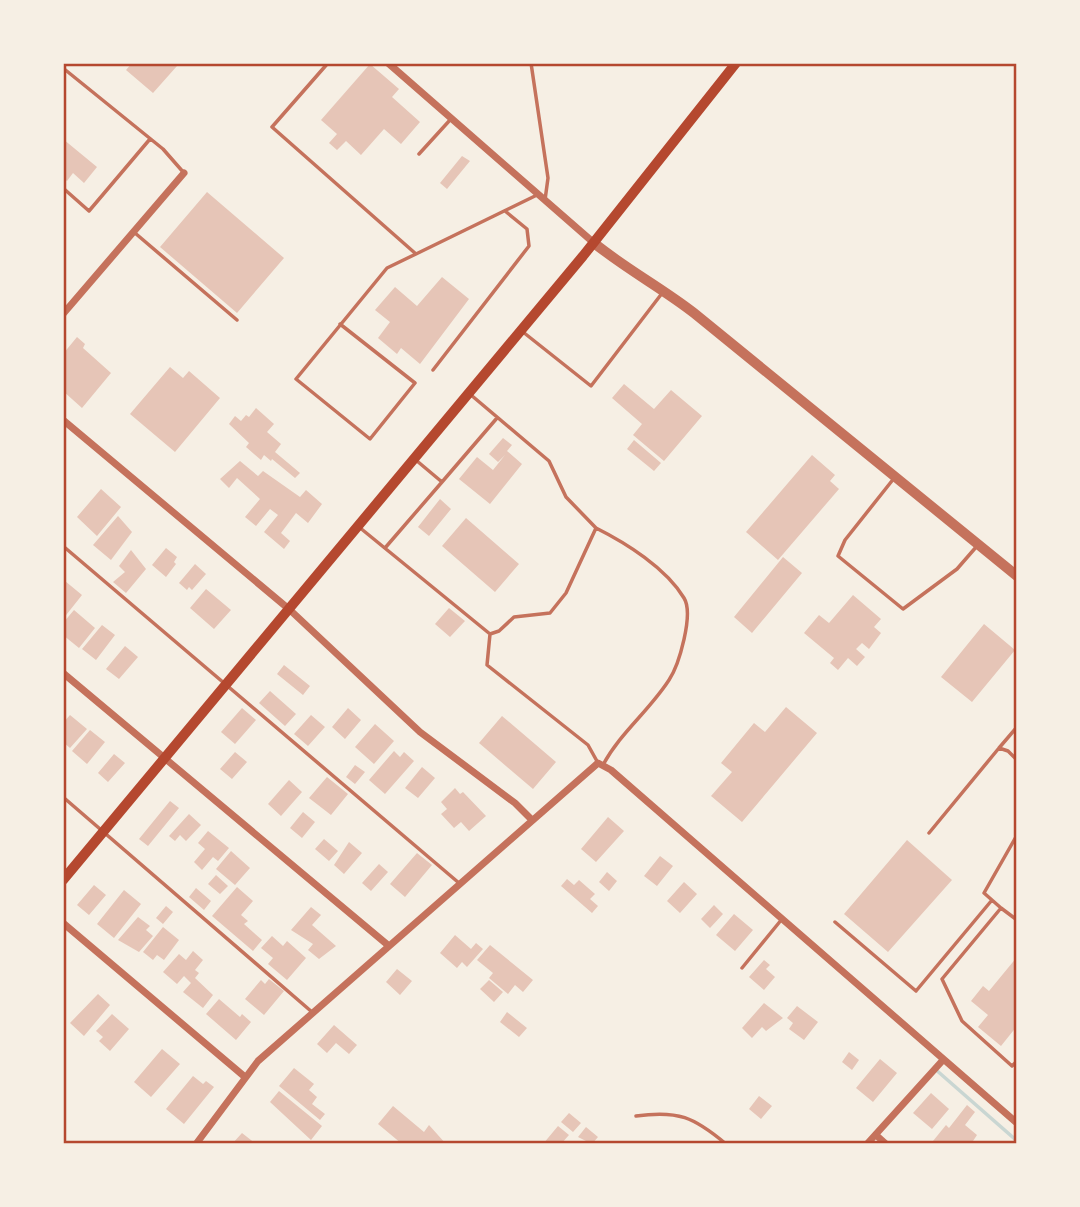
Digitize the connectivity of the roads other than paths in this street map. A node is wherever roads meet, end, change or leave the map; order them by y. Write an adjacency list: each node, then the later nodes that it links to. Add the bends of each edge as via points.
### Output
1 (328, 63): 16 (lane, via 272,127)
2 (388, 63): 6 (street)
3 (531, 63): 12 (lane, via 548,178)
4 (736, 63): 15 (main road)
5 (63, 68): 7 (lane)
6 (450, 120): 8 (lane); 11 (street)
7 (150, 139): 9 (lane); 10 (lane, via 89,211)
8 (419, 154)
9 (184, 173): 14 (street)
10 (63, 188)
11 (537, 195): 12 (street); 13 (lane)
12 (545, 202): 15 (street)
13 (505, 211): 16 (lane); 22 (lane, via 527,229 529,246)
14 (133, 232): 18 (street); 19 (lane)
15 (594, 243): 17 (street); 21 (main road)
16 (416, 254): 20 (lane, via 387,268)
17 (664, 290): 21 (lane, via 591,386); 27 (street)
18 (63, 314)
19 (237, 320)
20 (340, 324): 20 (lane, via 296,379 370,439 415,383)
21 (522, 331): 23 (main road)
22 (433, 370)
23 (469, 394): 24 (lane); 26 (main road)
24 (497, 418): 28 (lane); 30 (lane, via 549,461 566,496)
25 (63, 420): 35 (street)
26 (415, 460): 28 (lane); 29 (main road)
27 (896, 476): 31 (street); 31 (lane, via 845,540 838,556 903,609 957,569)
28 (442, 482): 33 (lane)
29 (359, 527): 33 (lane); 35 (main road)
30 (596, 528): 36 (lane, via 566,593 550,613 514,617); 43 (lane, via 621,541 665,576 685,598 688,612 678,662 669,680)
31 (978, 544): 34 (street)
32 (63, 546): 38 (lane)
33 (385, 548): 36 (lane)
34 (1017, 576)
35 (290, 610): 38 (main road); 45 (street, via 420,732)
36 (490, 634): 43 (lane, via 487,665 588,745)
37 (63, 673): 41 (street)
38 (227, 685): 41 (main road); 50 (lane)
39 (1017, 727): 40 (lane)
40 (999, 748): 42 (lane); 47 (lane)
41 (164, 760): 46 (main road); 57 (street)
42 (1017, 760)
43 (600, 764): 45 (street); 53 (street)
44 (63, 797): 46 (lane)
45 (531, 820): 50 (street)
46 (104, 832): 49 (main road); 59 (lane)
47 (929, 833)
48 (1017, 835): 51 (lane, via 984,892)
49 (63, 880)
50 (459, 883): 57 (street)
51 (992, 900): 52 (lane); 55 (lane, via 916,991)
52 (1001, 908): 54 (lane); 61 (lane, via 942,979 962,1021 1013,1066)
53 (782, 919): 58 (lane); 60 (street)
54 (1017, 920)
55 (835, 922)
56 (63, 923): 62 (street)
57 (388, 946): 59 (street)
58 (742, 968)
59 (312, 1012): 62 (street)
60 (943, 1060): 64 (street); 65 (street)
61 (1017, 1061)
62 (245, 1077): 66 (street)
63 (636, 1116): 67 (lane, via 678,1114)
64 (1017, 1123)
65 (876, 1135): 68 (street); 69 (street)
66 (196, 1144)
67 (726, 1144)
68 (867, 1144)
69 (886, 1144)

